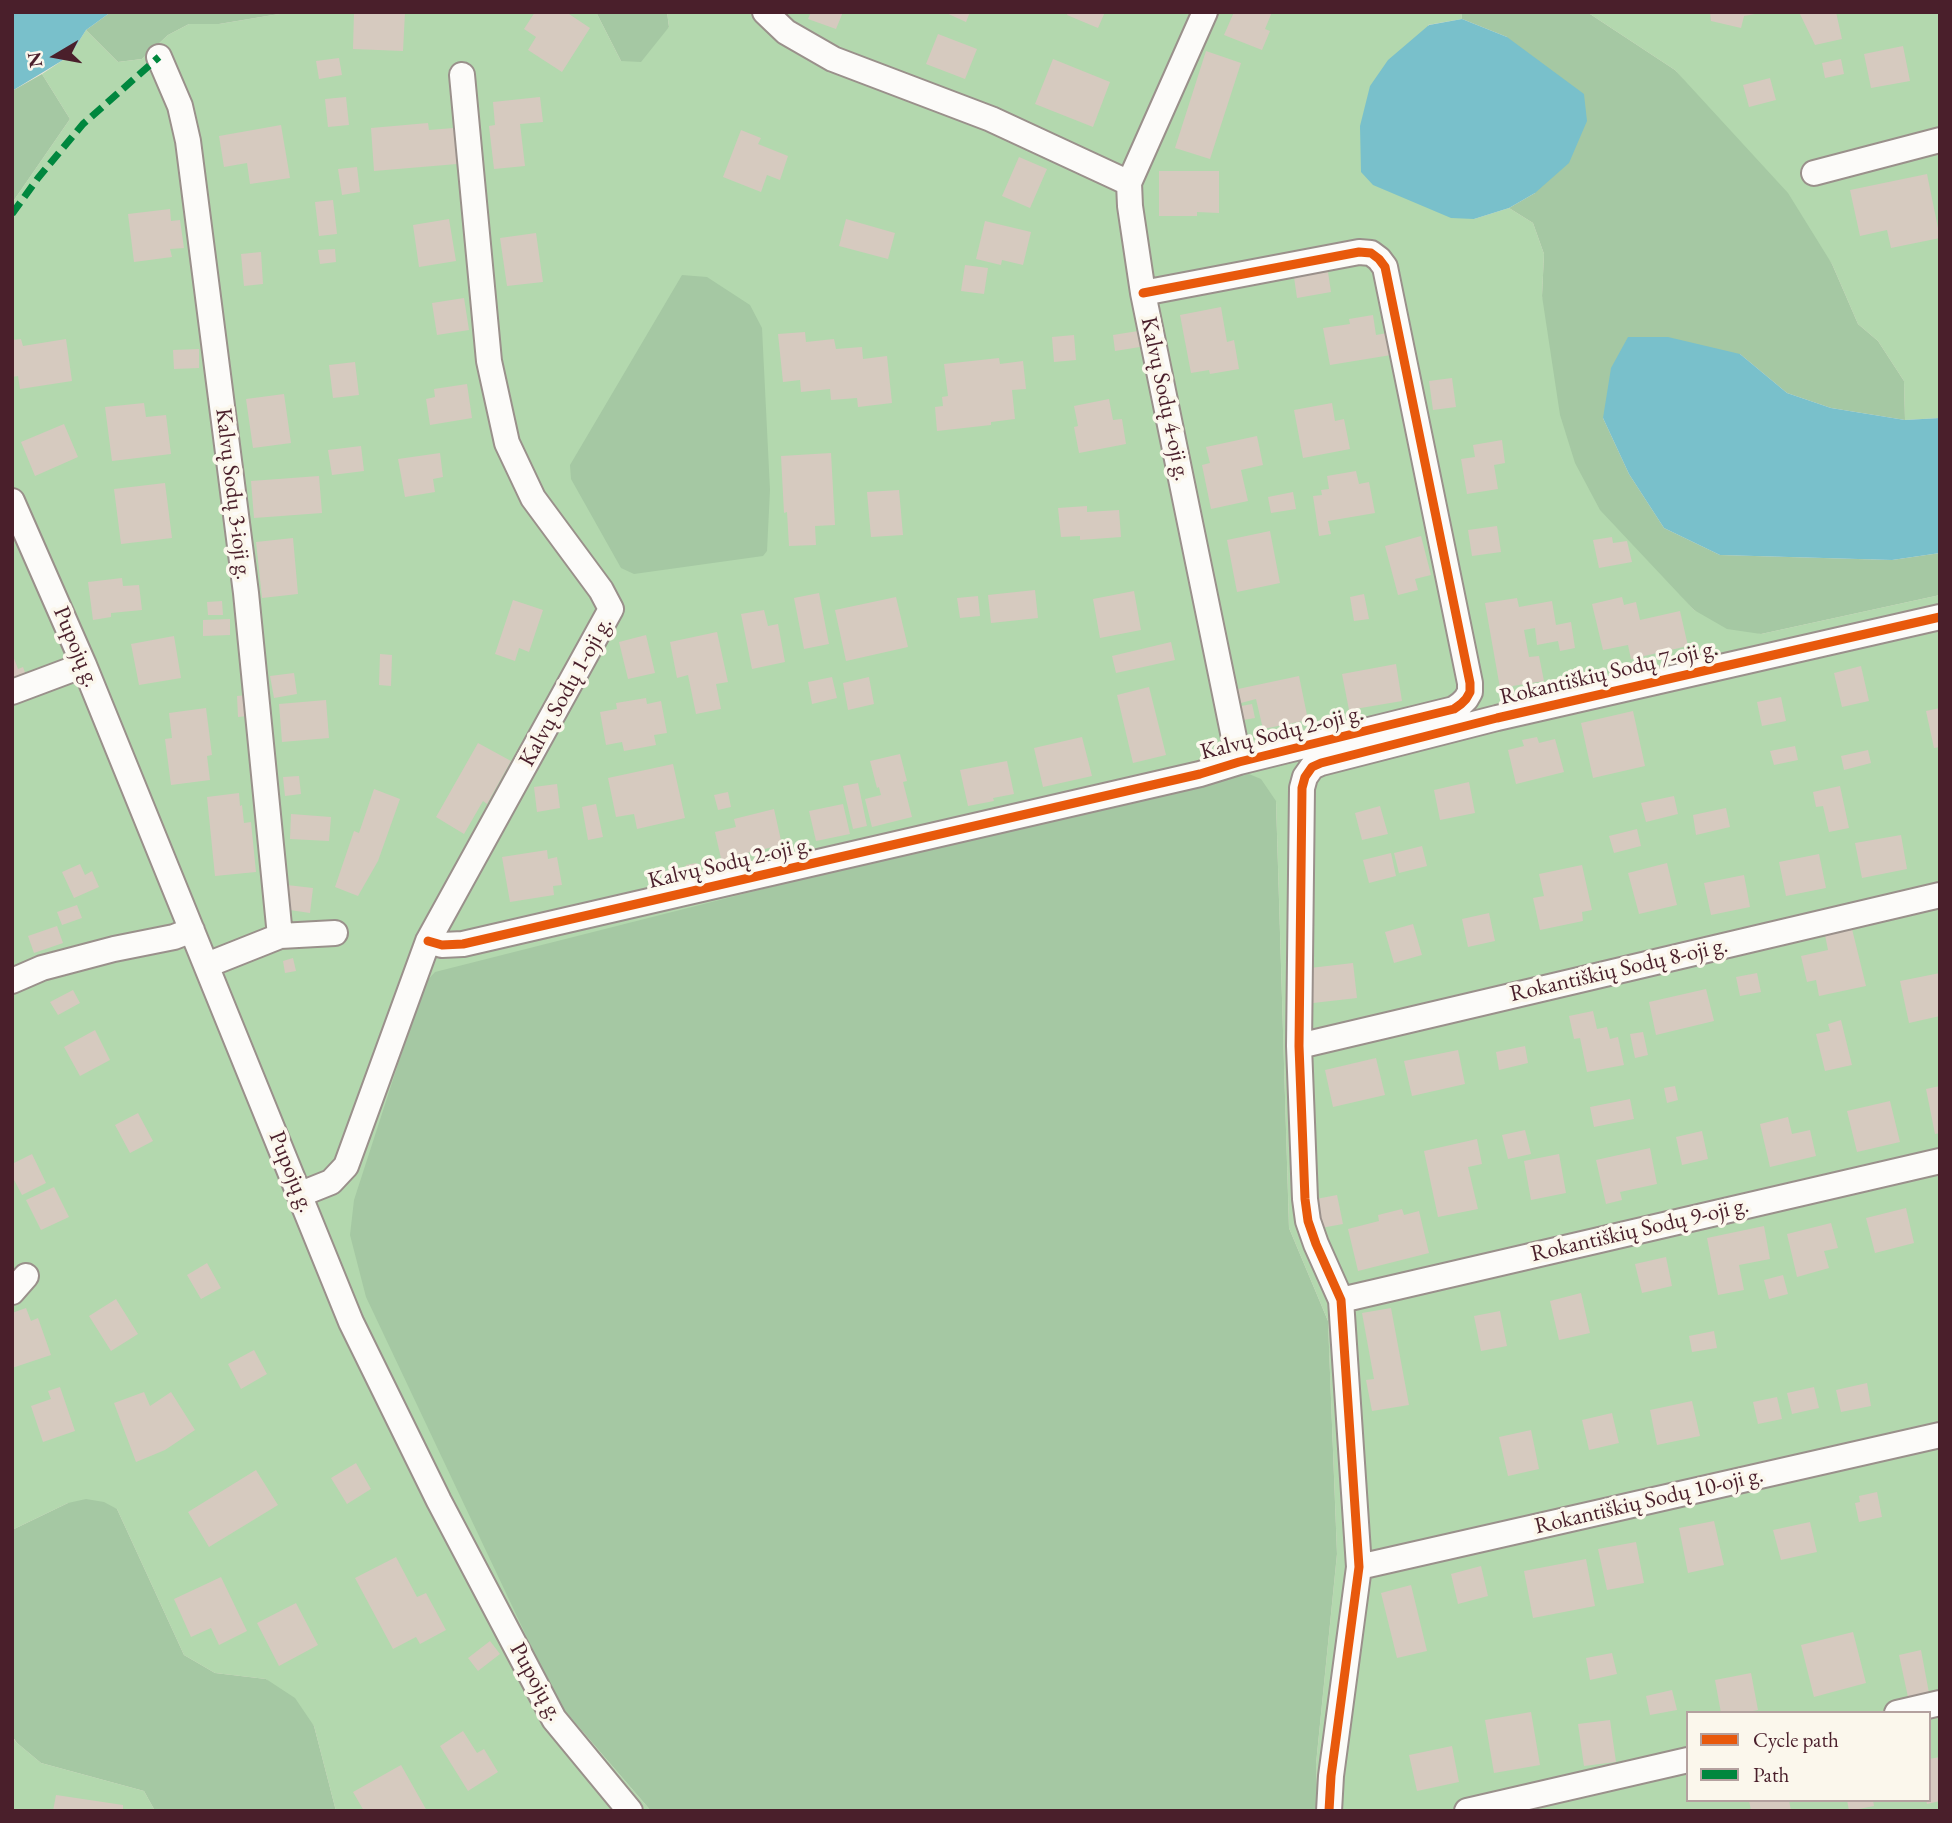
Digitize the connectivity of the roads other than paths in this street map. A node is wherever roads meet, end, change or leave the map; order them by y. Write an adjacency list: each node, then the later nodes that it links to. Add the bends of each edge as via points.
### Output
1 (765, 12): 7 (street, via 786,32 833,59 991,119)
2 (1205, 12): 7 (street)
3 (159, 57): 17 (street, Kalvų Sodų 3-ioji g., via 180,106 188,141 246,593)
4 (462, 75): 18 (street, Kalvų Sodų 1-oji g., via 489,361 507,443 533,498 611,609)
5 (1940, 140): 6 (street)
6 (1814, 173)
7 (1129, 183): 8 (street, Kalvų Sodų 4-oji g.)
8 (1143, 293): 13 (street, Kalvų Sodų 4-oji g.); 13 (street, Kalvų Sodų 2-oji g., via 1359,252 1379,259 1388,281 1469,692 1454,709)
9 (12, 500): 11 (street, Pupojų g.)
10 (1940, 617): 21 (street, Rokantiškių Sodų 7-oji g., via 1497,718 1311,767 1302,788)
11 (84, 665): 12 (street); 15 (street, Pupojų g.)
12 (12, 692)
13 (1239, 762): 18 (street, Kalvų Sodų 2-oji g., via 463,944)
14 (1940, 895): 21 (street, Rokantiškių Sodų 8-oji g.)
15 (192, 930): 19 (street, Pupojų g.); 20 (street, via 42,968)
16 (335, 933): 17 (street)
17 (280, 936): 19 (street)
18 (428, 941): 23 (street, via 346,1166 331,1182)
19 (207, 965): 23 (street, Pupojų g.)
20 (12, 981)
21 (1298, 1046): 24 (street, via 1308,1222)
22 (1940, 1161): 24 (street, Rokantiškių Sodų 9-oji g.)
23 (301, 1194): 30 (street, Pupojų g., via 351,1322 547,1707)
24 (1340, 1300): 26 (street)
25 (1940, 1436): 26 (street, Rokantiškių Sodų 10-oji g.)
26 (1359, 1567): 31 (street)
27 (1940, 1703): 28 (street)
28 (1906, 1711)
29 (1686, 1760): 32 (street)
30 (630, 1811)
31 (1329, 1811)
32 (1467, 1811)

